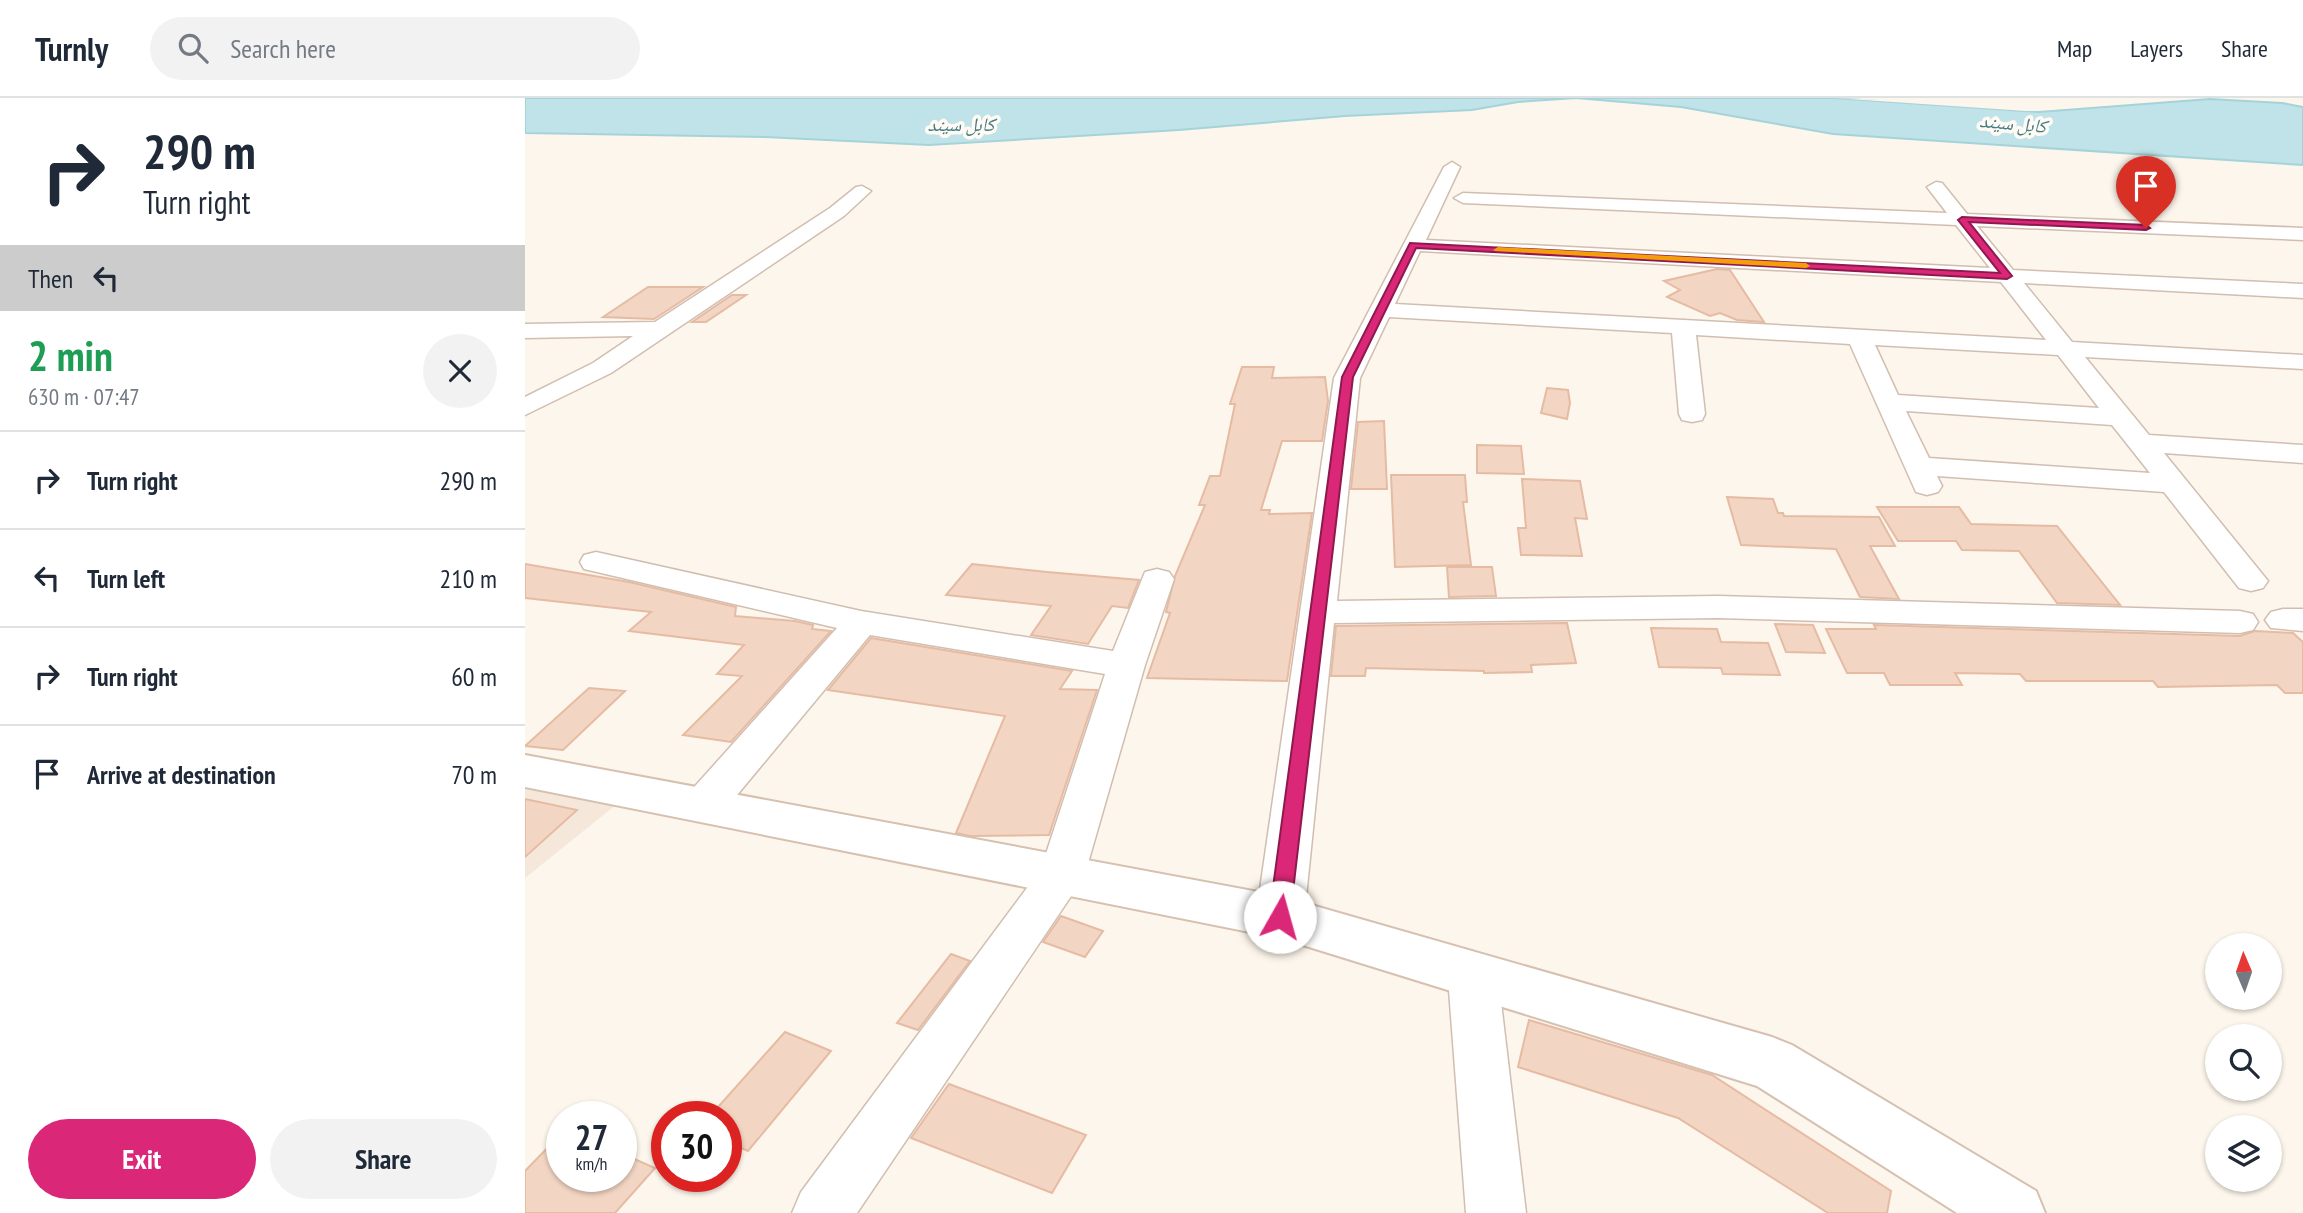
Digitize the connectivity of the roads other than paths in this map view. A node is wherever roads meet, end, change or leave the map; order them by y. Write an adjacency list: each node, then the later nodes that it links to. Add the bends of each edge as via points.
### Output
1 (1452, 167): 7 (street)
2 (1936, 187): 5 (street)
3 (862, 191): 12 (street)
4 (1463, 198): 5 (street)
5 (1962, 220): 6 (street); 8 (street)
6 (2303, 234)
7 (1413, 245): 8 (street); 10 (street)
8 (2007, 276): 9 (street); 15 (street)
9 (2303, 291)
10 (1381, 310): 11 (street); 27 (street, via 1347,377)
11 (1683, 327): 14 (street); 19 (street)
12 (662, 329): 13 (street); 18 (street, via 602,368)
13 (525, 331)
14 (1859, 337): 15 (street); 17 (street)
15 (2066, 349): 16 (street); 20 (street)
16 (2303, 362)
17 (1888, 402): 20 (street); 23 (street, via 1923,476)
18 (525, 407)
19 (1692, 414)
20 (2120, 417): 21 (street)
21 (2141, 443): 22 (street); 23 (street)
22 (2303, 453)
23 (2174, 484): 26 (street)
24 (596, 562): 28 (street)
25 (1157, 579): 30 (street)
26 (2251, 581)
27 (1317, 612): 29 (street, via 1718,607); 34 (street)
28 (862, 622): 30 (street); 32 (street)
29 (2240, 622)
30 (1126, 664): 33 (street)
31 (525, 771): 32 (street)
32 (703, 806): 33 (street)
33 (1061, 877): 34 (street); 36 (street)
34 (1280, 917): 35 (street)
35 (1473, 976): 37 (street); 38 (street, via 1772,1064)
36 (822, 1213)
37 (1496, 1213)
38 (2014, 1213)

